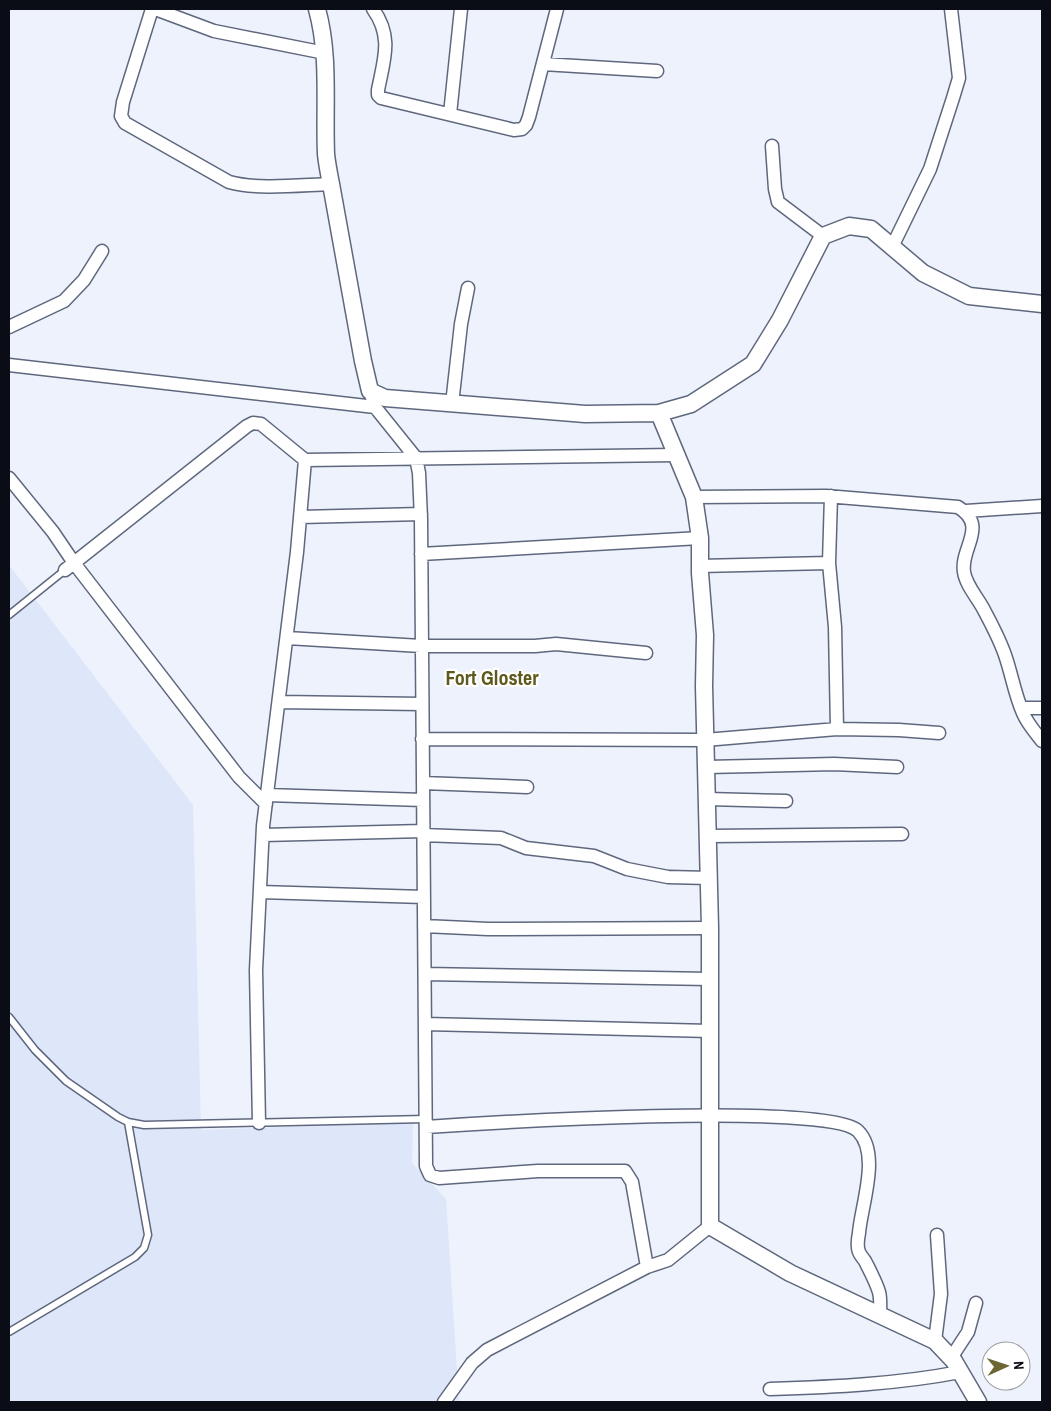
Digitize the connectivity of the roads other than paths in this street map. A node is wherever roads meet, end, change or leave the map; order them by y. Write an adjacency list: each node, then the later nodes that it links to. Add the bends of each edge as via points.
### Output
1 (154, 9): 7 (street, via 214,31); 12 (street, via 123,102 121,116 125,123 229,182)
2 (317, 9): 7 (street)
3 (373, 9): 10 (street, via 386,39 378,95)
4 (461, 9): 10 (street)
5 (557, 9): 8 (street)
6 (951, 9): 14 (street, via 958,78 954,98 930,169)
7 (325, 53): 12 (street, via 326,155)
8 (543, 64): 9 (street); 10 (street, via 529,117 522,129 514,130)
9 (656, 71)
10 (450, 114)
11 (772, 146): 13 (street, via 778,202)
12 (331, 184): 20 (street)
13 (823, 236): 14 (street, via 849,226 871,229); 23 (street, via 780,320 753,364 691,404)
14 (892, 247): 17 (street, via 923,273 969,296)
15 (102, 251): 18 (street, via 84,280 64,301)
16 (468, 288): 21 (street)
17 (1042, 304)
18 (9, 327)
19 (9, 365): 22 (street)
20 (370, 391): 21 (street, via 385,398); 22 (street)
21 (452, 404): 23 (street, via 586,414)
22 (375, 407): 25 (street)
23 (659, 413): 24 (street)
24 (676, 455): 25 (street); 29 (street)
25 (416, 458): 26 (street); 32 (street)
26 (305, 460): 33 (street); 37 (street, via 261,424 247,426)
27 (9, 478): 37 (street, via 53,532)
28 (831, 496): 29 (street); 31 (street, via 958,507); 36 (street)
29 (694, 497): 34 (street)
30 (1042, 506): 31 (street)
31 (966, 511): 45 (street, via 973,527 964,559 965,577 1005,656)
32 (421, 514): 33 (street); 35 (street)
33 (300, 517): 40 (street)
34 (700, 538): 35 (street); 38 (street)
35 (421, 554): 41 (street)
36 (829, 563): 38 (street); 47 (street, via 835,627)
37 (70, 566): 39 (lane); 57 (street, via 240,777)
38 (700, 566): 50 (street)
39 (9, 615)
40 (286, 638): 41 (street); 43 (street)
41 (421, 646): 42 (street, via 556,644); 44 (street)
42 (646, 653)
43 (279, 702): 44 (street); 57 (street)
44 (422, 704): 49 (street)
45 (1021, 708): 46 (street); 51 (street)
46 (1042, 708)
47 (837, 729): 48 (street); 50 (street)
48 (940, 733)
49 (422, 739): 50 (street); 54 (street)
50 (705, 740): 52 (street)
51 (1042, 741)
52 (706, 767): 53 (street, via 834,764); 56 (street)
53 (897, 767)
54 (423, 783): 55 (street); 58 (street)
55 (527, 787)
56 (707, 799): 59 (street); 63 (street)
57 (266, 800): 58 (street); 62 (street)
58 (423, 800): 60 (street)
59 (786, 801)
60 (423, 833): 62 (street); 64 (street, via 501,838 526,848 594,856 651,874); 66 (street)
61 (902, 834): 63 (street)
62 (263, 835): 65 (street)
63 (708, 836): 64 (street)
64 (709, 878): 68 (street)
65 (260, 892): 66 (street); 76 (street, via 256,970)
66 (424, 898): 67 (street)
67 (424, 926): 68 (street, via 488,929); 69 (street)
68 (710, 928): 70 (street)
69 (425, 974): 70 (street); 72 (street)
70 (710, 978): 73 (street)
71 (9, 1017): 75 (lane, via 35,1050 66,1081)
72 (425, 1024): 73 (street); 77 (street)
73 (710, 1031): 74 (street)
74 (710, 1115): 77 (street); 78 (street); 82 (street, via 812,1118 857,1130 865,1143 868,1159 858,1251 879,1293)
75 (128, 1122): 76 (lane, via 144,1125); 83 (lane, via 148,1235 144,1248)
76 (259, 1122): 77 (lane)
77 (426, 1123): 80 (street, via 426,1166 430,1175 439,1178 538,1171 625,1171 632,1182)
78 (710, 1226): 80 (street, via 668,1260); 82 (street, via 790,1273)
79 (937, 1236): 84 (street, via 941,1294)
80 (647, 1268): 87 (street, via 487,1350 472,1363)
81 (976, 1303): 85 (street)
82 (880, 1315): 84 (street)
83 (9, 1332)
84 (935, 1341): 85 (street)
85 (956, 1365): 86 (street, via 912,1379); 88 (street)
86 (770, 1389)
87 (444, 1402)
88 (978, 1402)

